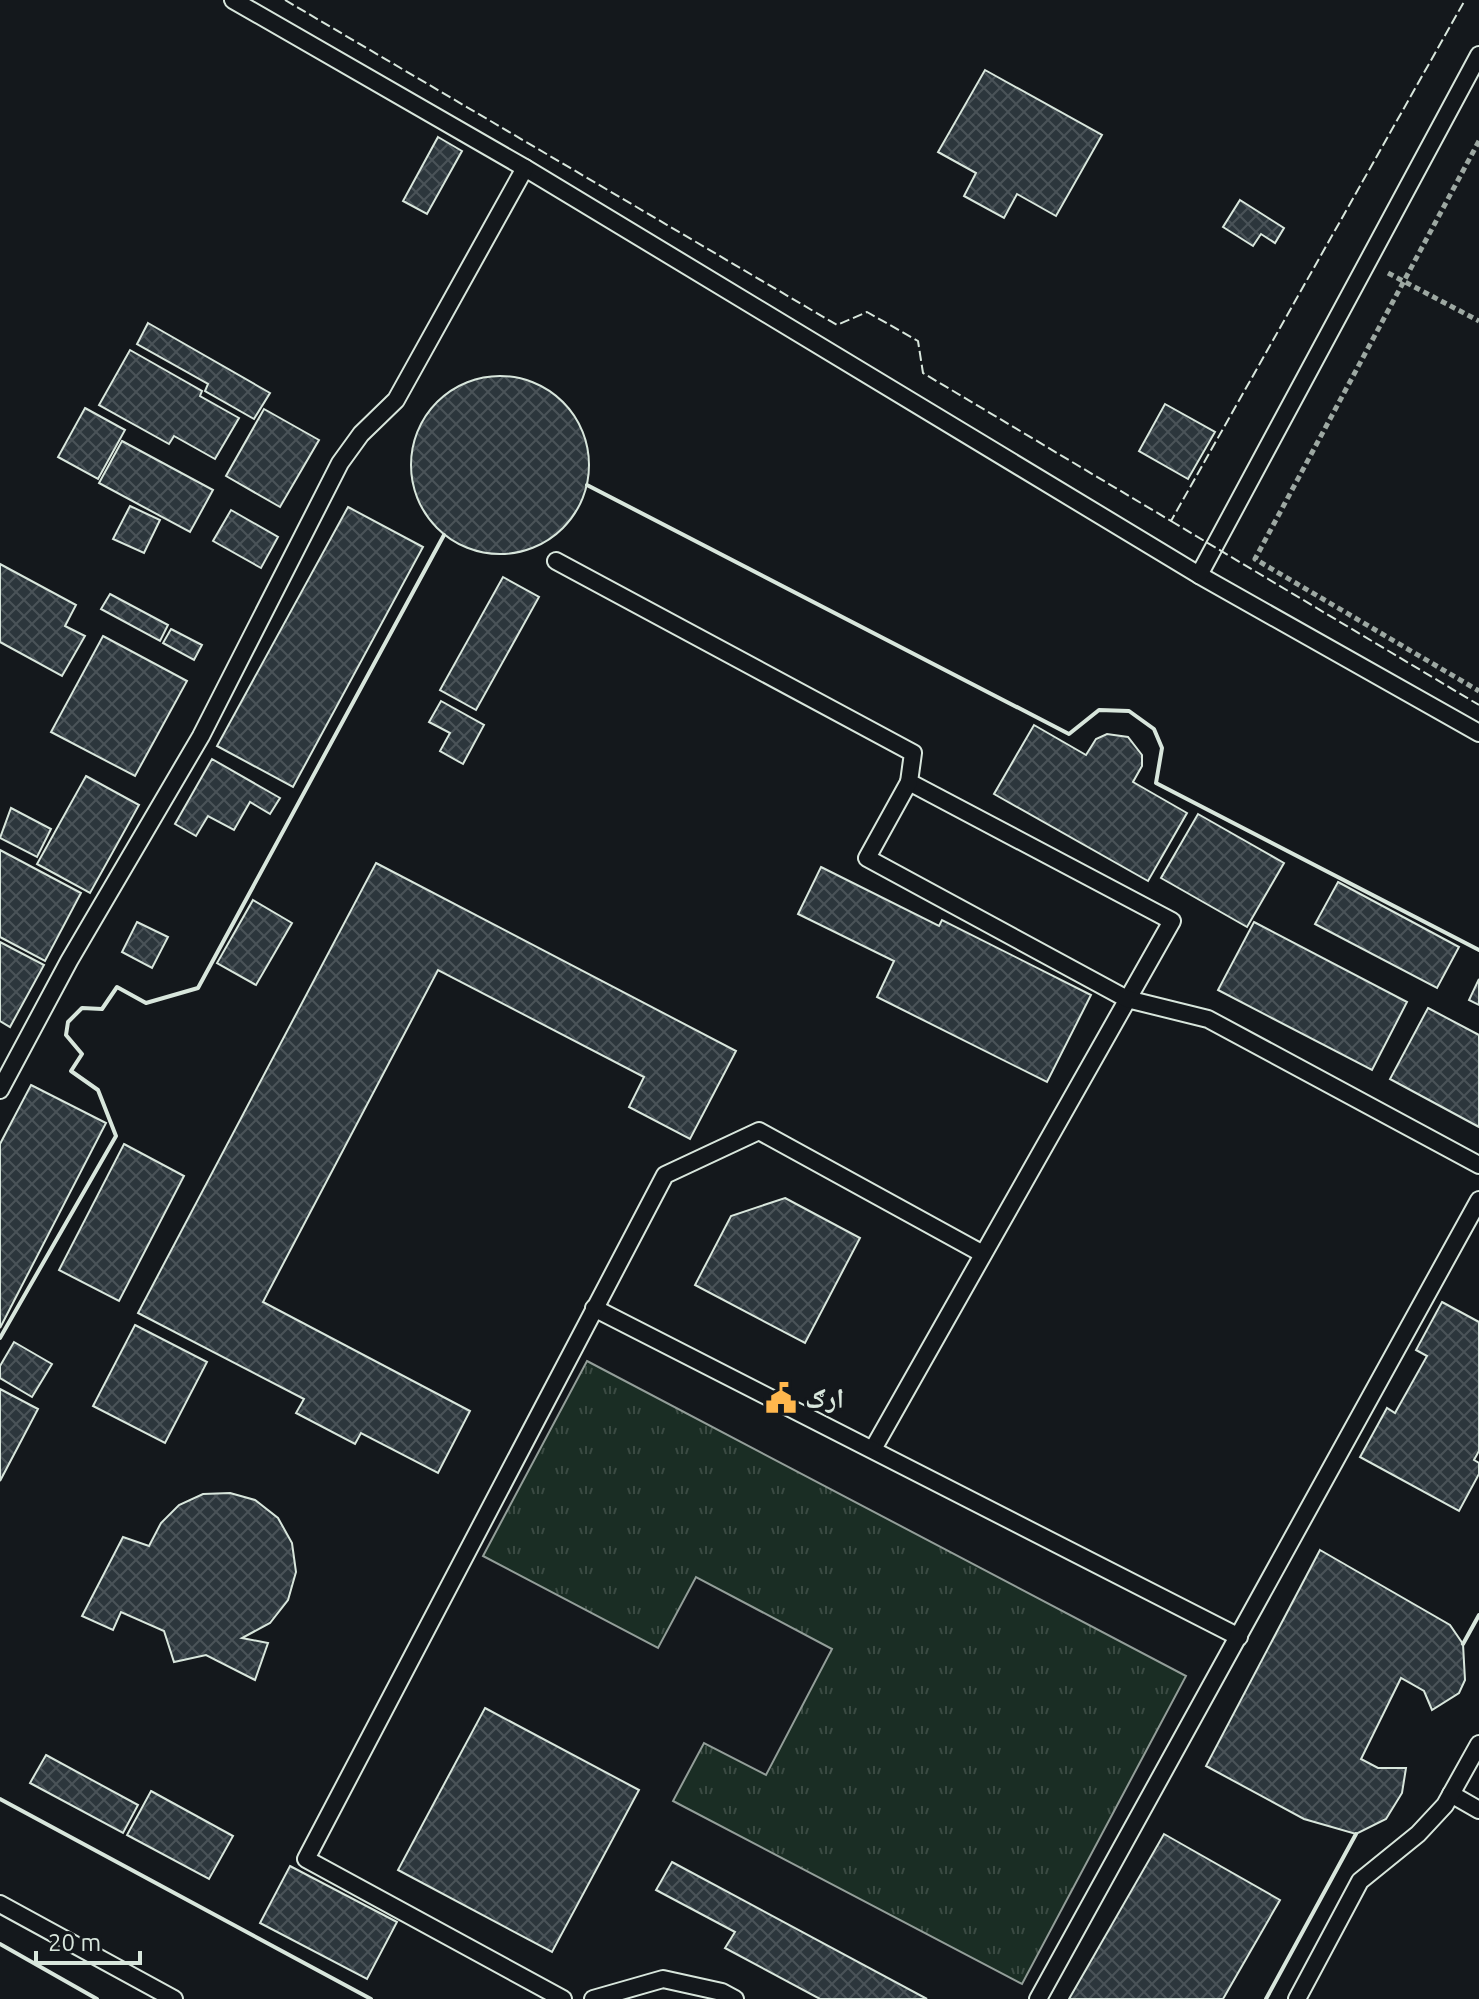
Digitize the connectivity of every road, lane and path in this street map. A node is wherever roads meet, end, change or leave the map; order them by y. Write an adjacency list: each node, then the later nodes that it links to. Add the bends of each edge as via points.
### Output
1 (233, 0): 4 (lane)
2 (1479, 55): 5 (lane)
3 (1479, 141): 6 (path)
4 (525, 168): 9 (lane); 14 (lane, via 396,400 340,463 208,723)
5 (1369, 264): 6 (path); 9 (lane)
6 (1404, 282): 7 (path); 10 (path, via 1255,559)
7 (1479, 321)
8 (556, 561): 12 (lane, via 913,753)
9 (1199, 575): 11 (lane)
10 (1479, 691)
11 (1479, 733)
12 (909, 782): 13 (lane, via 867,858); 13 (lane, via 1172,921)
13 (1127, 999): 15 (lane, via 1208,1019); 17 (lane)
14 (0, 1090)
15 (1479, 1165)
16 (1479, 1200): 20 (lane)
17 (983, 1254): 18 (lane, via 759,1131 665,1175); 19 (lane)
18 (594, 1308): 19 (lane); 26 (lane, via 306,1859)
19 (873, 1449): 20 (lane)
20 (1239, 1637): 29 (lane)
21 (1479, 1744): 22 (lane)
22 (1451, 1794): 23 (lane); 30 (lane, via 1418,1834 1360,1881)
23 (1479, 1810)
24 (0, 1904): 25 (lane)
25 (174, 1999)
26 (563, 1999)
27 (593, 1999): 28 (lane, via 663,1979)
28 (735, 1999)
29 (1038, 1999)
30 (1297, 1999)

